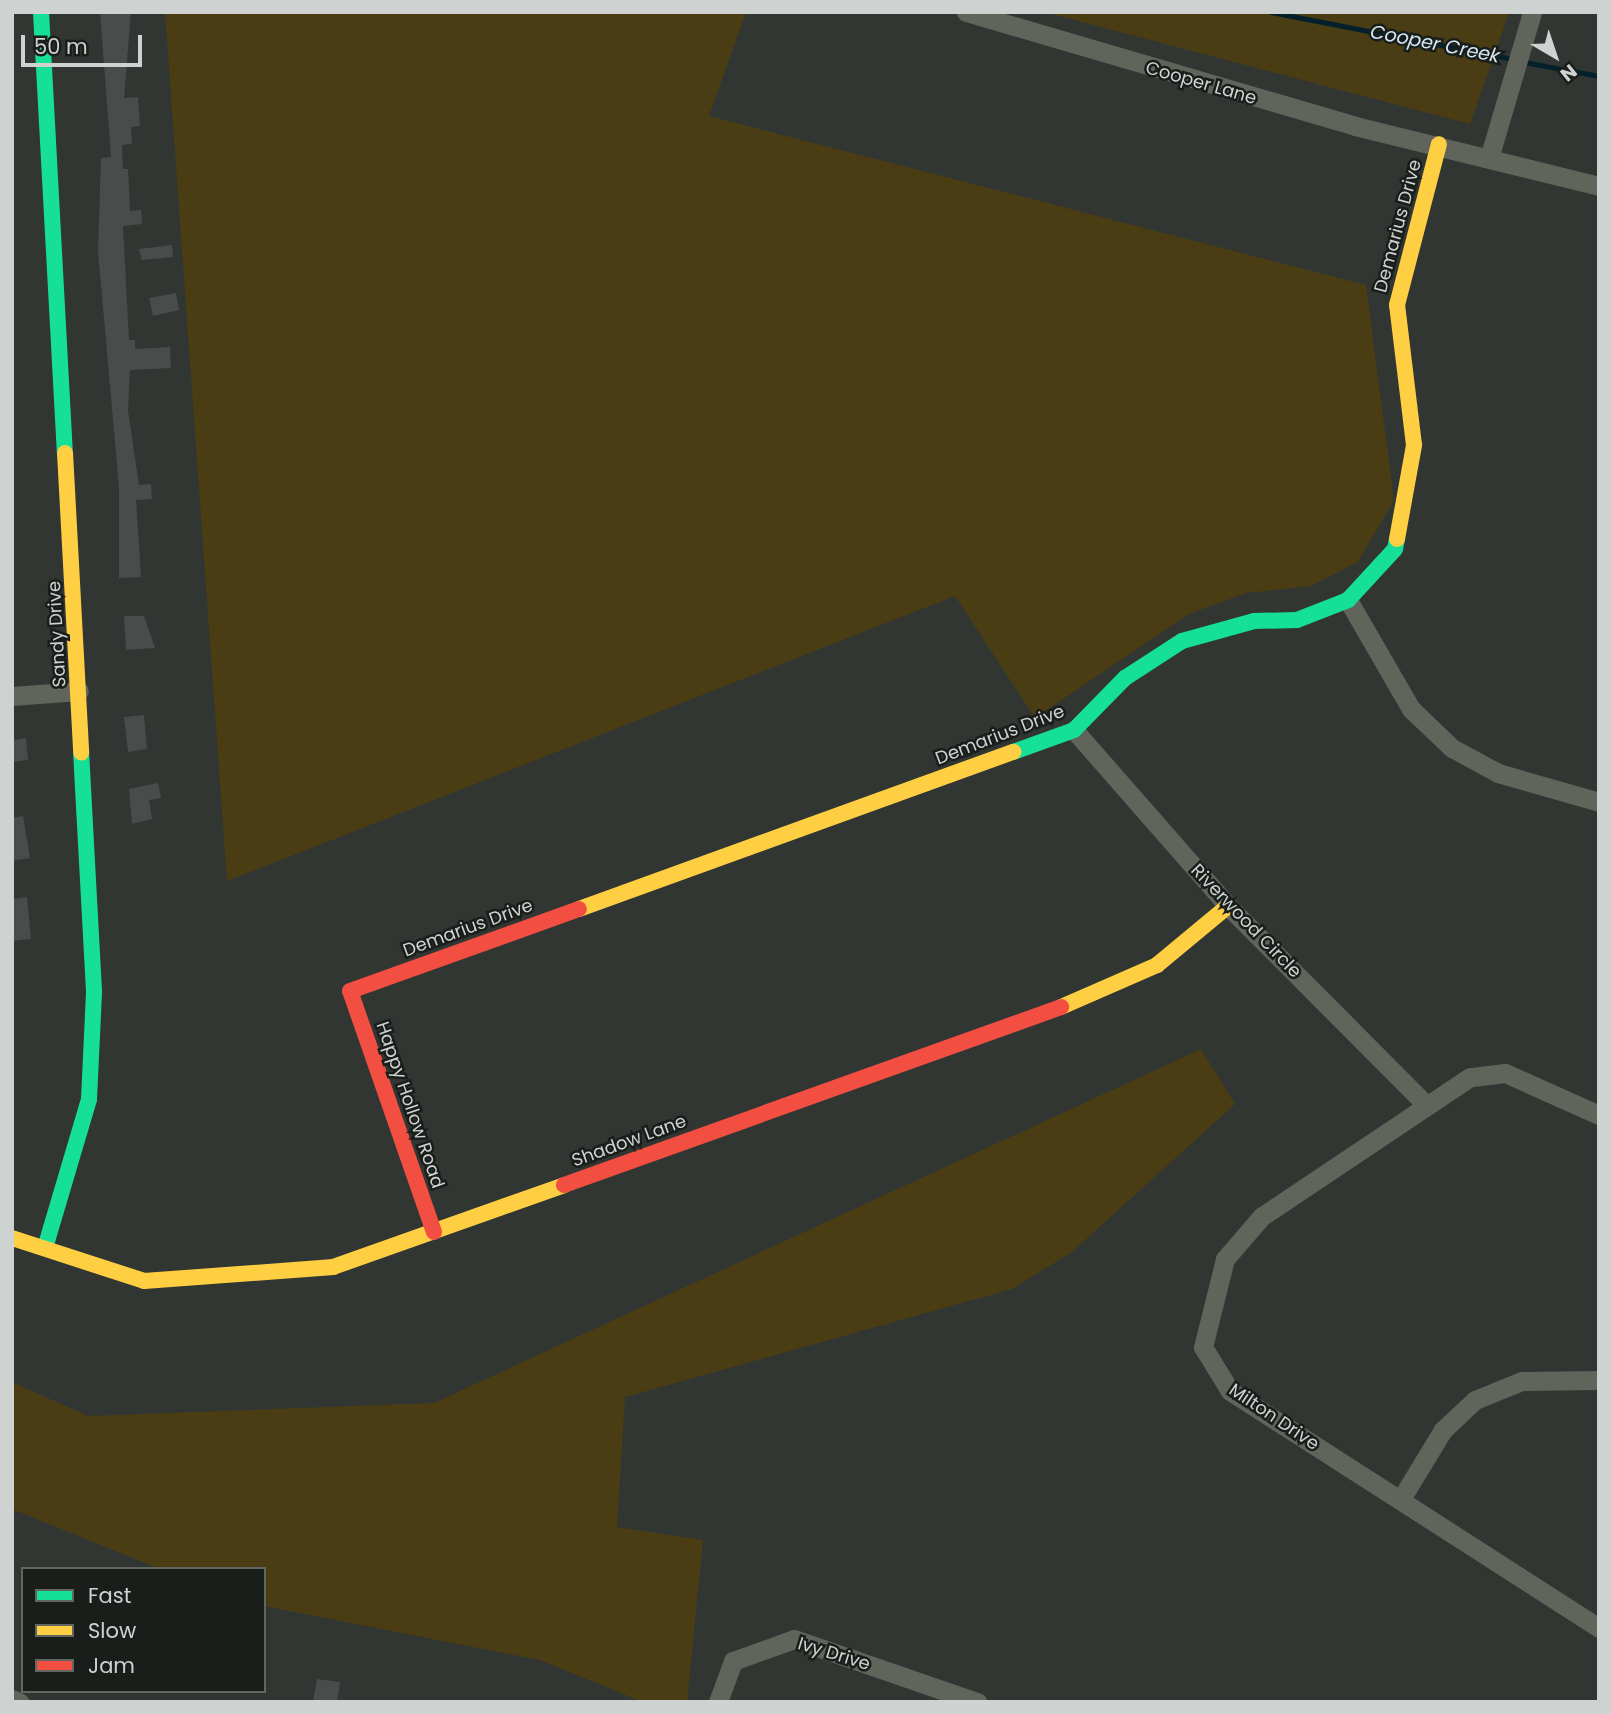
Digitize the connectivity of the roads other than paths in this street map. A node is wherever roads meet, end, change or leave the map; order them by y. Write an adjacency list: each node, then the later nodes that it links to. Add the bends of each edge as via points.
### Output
1 (41, 12): 8 (street, Sandy Drive)
2 (966, 12): 4 (street, Cooper Lane, via 1195,82)
3 (1532, 12): 5 (street)
4 (1439, 144): 5 (street, Cooper Lane); 7 (street, Demarius Drive, via 1397,305 1414,445 1408,503 1395,549)
5 (1489, 155): 6 (street)
6 (1599, 187)
7 (1348, 600): 10 (street, Demarius Drive, via 1297,620 1254,621 1182,641 1125,678); 11 (street, via 1411,709 1452,748 1498,773)
8 (79, 691): 9 (street); 18 (street, Sandy Drive, via 94,991 89,1099)
9 (12, 696)
10 (1074, 730): 12 (street, Riverwood Circle); 13 (street, Demarius Drive)
11 (1599, 802)
12 (1228, 906): 14 (street, Riverwood Circle); 16 (street, Shadow Lane, via 1157,965 1120,986)
13 (350, 991): 16 (street, Happy Hollow Road)
14 (1425, 1104): 15 (street, Milton Drive, via 1470,1077 1505,1073); 20 (street, Milton Drive, via 1262,1216 1225,1259 1203,1347 1230,1391)
15 (1599, 1115)
16 (434, 1232): 18 (street, Shadow Lane, via 334,1267 248,1277 144,1281)
17 (12, 1238): 18 (street, Shadow Lane)
18 (45, 1248)
19 (1599, 1380): 20 (street, via 1522,1381 1475,1400 1443,1430)
20 (1401, 1499): 21 (street, Milton Drive)
21 (1599, 1628)
22 (12, 1699): 23 (street)
23 (19, 1702)
24 (718, 1702): 25 (street, Ivy Drive, via 733,1661 794,1639)
25 (977, 1702)

